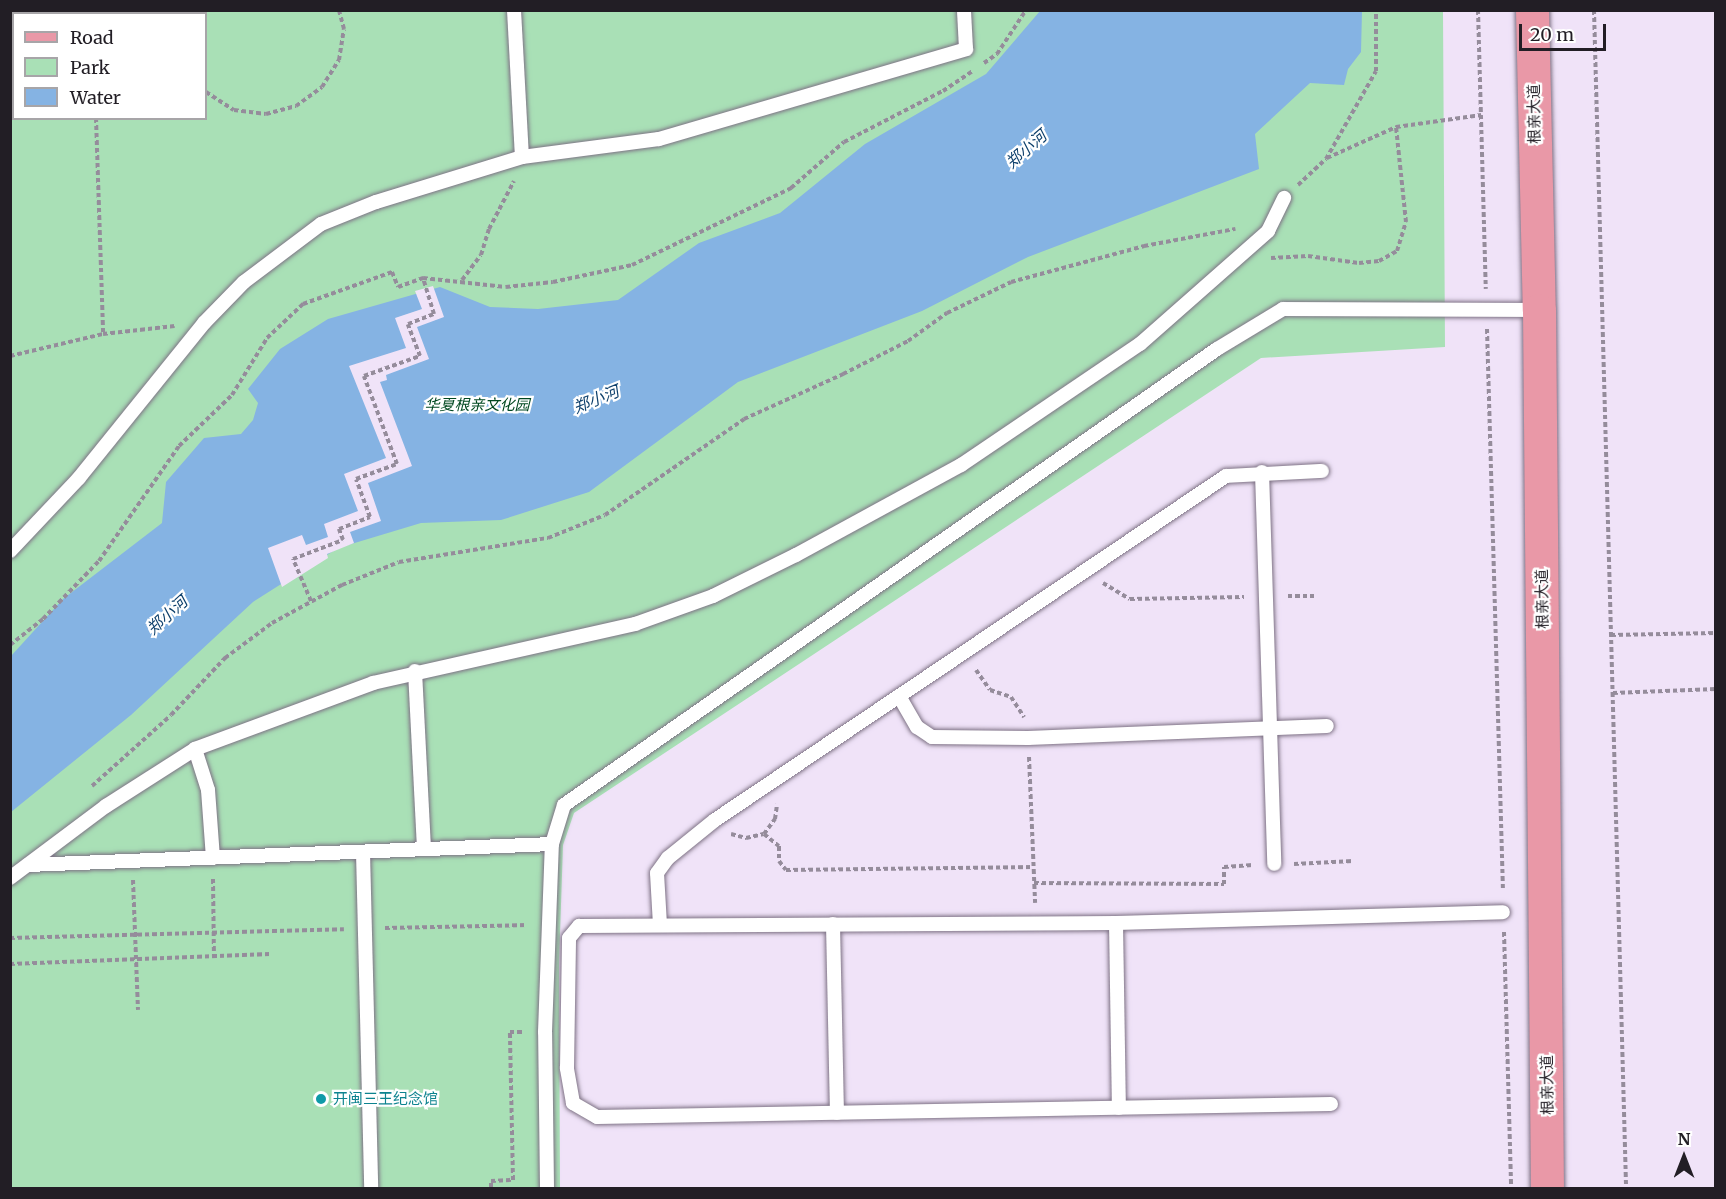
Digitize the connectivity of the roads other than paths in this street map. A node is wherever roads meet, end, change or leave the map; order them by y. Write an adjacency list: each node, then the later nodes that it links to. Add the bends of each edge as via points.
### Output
1 (514, 10): 4 (lane)
2 (964, 10): 4 (lane, via 966,49 659,139)
3 (1532, 10): 6 (main road, 根亲大道)
4 (522, 157): 9 (lane, via 376,202 321,224 244,282 204,323 79,478)
5 (1284, 198): 10 (lane, via 1268,231 1140,344 961,465 807,550 713,596 635,624)
6 (1539, 310): 15 (lane, via 1283,309 1217,349 564,806); 31 (main road, 根亲大道)
7 (1322, 471): 8 (lane)
8 (1263, 472): 11 (lane, via 1226,476); 13 (lane)
9 (10, 551)
10 (415, 671): 14 (lane, via 282,713); 16 (lane)
11 (899, 696): 13 (lane, via 917,727 932,736 1028,738); 25 (lane, via 715,820 668,858 657,873)
12 (1327, 726): 13 (lane)
13 (1270, 728): 19 (lane)
14 (195, 749): 18 (lane, via 208,790); 20 (lane, via 106,806)
15 (552, 844): 16 (lane); 30 (lane, via 544,1032)
16 (424, 849): 17 (lane)
17 (363, 852): 18 (lane); 29 (lane)
18 (213, 858): 20 (lane)
19 (1274, 864)
20 (28, 865): 21 (lane)
21 (10, 878)
22 (1503, 912): 23 (lane)
23 (1116, 923): 24 (lane); 27 (lane)
24 (833, 924): 25 (lane); 28 (lane)
25 (660, 925): 28 (lane, via 579,926 569,938 567,1068 573,1103 597,1118)
26 (1331, 1104): 27 (lane)
27 (1119, 1108): 28 (lane)
28 (837, 1113)
29 (371, 1188)
30 (547, 1188)
31 (1548, 1188)

